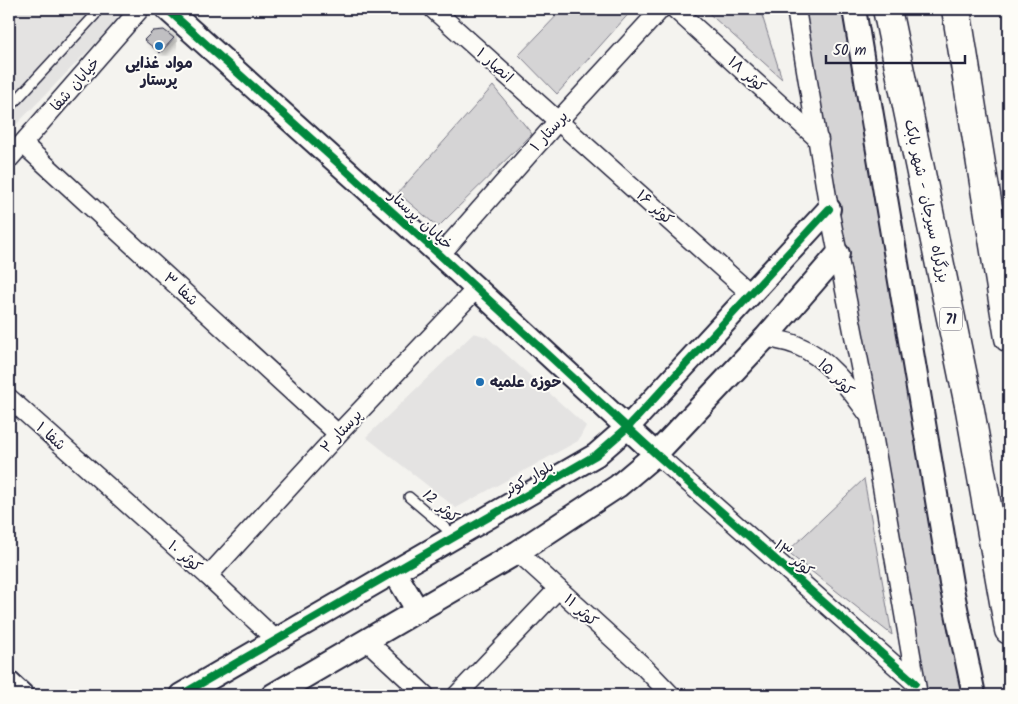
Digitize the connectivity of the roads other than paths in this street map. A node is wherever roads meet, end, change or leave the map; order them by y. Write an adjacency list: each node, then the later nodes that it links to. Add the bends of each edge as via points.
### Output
1 (88, 9): 11 (lane, via 95,15)
2 (140, 9): 14 (street, خیابان شفا)
3 (167, 9): 18 (street, خیابان پرستار)
4 (433, 9): 12 (street, انصار ۱)
5 (661, 9): 12 (street, پرستار ۱)
6 (675, 9): 13 (street, کوثر ۱۸)
7 (796, 9): 13 (street)
8 (854, 9): 47 (street, via 952,589)
9 (886, 9): 36 (highway, بزرگراه سیرجان - شهر بابک / 71, via 970,410)
10 (956, 9): 22 (highway)
11 (9, 108)
12 (558, 121): 18 (street, پرستار ۱); 20 (street, کوثر ۱۶)
13 (819, 140): 16 (street)
14 (23, 144): 15 (street, خیابان شفا); 26 (street, شفا ۳)
15 (9, 159)
16 (829, 209): 17 (street); 20 (street, بلوار کوثر)
17 (838, 254): 21 (street); 24 (street)
18 (440, 255): 19 (street, خیابان پرستار)
19 (476, 289): 25 (street, خیابان پرستار); 26 (street, پرستار ۲)
20 (752, 294): 25 (street, بلوار کوثر)
21 (766, 338): 24 (street, کوثر ۱۵, via 797,345 824,361); 27 (street)
22 (1009, 338)
23 (9, 398): 28 (street, شفا ۱)
24 (870, 417): 40 (street)
25 (628, 427): 27 (street, خیابان پرستار); 30 (street, بلوار کوثر, via 596,455)
26 (338, 434): 33 (street, پرستار ۲)
27 (656, 454): 31 (street, via 618,486); 40 (street, کوثر ۱۳)
28 (93, 474): 33 (street, کوثر ۱۰)
29 (408, 497): 30 (lane, کوثر 12)
30 (455, 536): 32 (street, بلوار کوثر)
31 (518, 552): 34 (street, کوثر ۱۱); 35 (street)
32 (395, 573): 35 (street); 37 (street, بلوار کوثر)
33 (208, 576): 37 (street, کوثر ۱۰)
34 (558, 589): 45 (street); 46 (street, کوثر ۱۱)
35 (418, 611): 38 (street)
36 (1009, 630)
37 (276, 640): 42 (street, بلوار کوثر)
38 (366, 640): 43 (street); 44 (street)
39 (9, 683): 41 (street)
40 (916, 689)
41 (22, 695)
42 (181, 695)
43 (273, 695)
44 (424, 695)
45 (457, 695)
46 (671, 695)
47 (974, 695)

